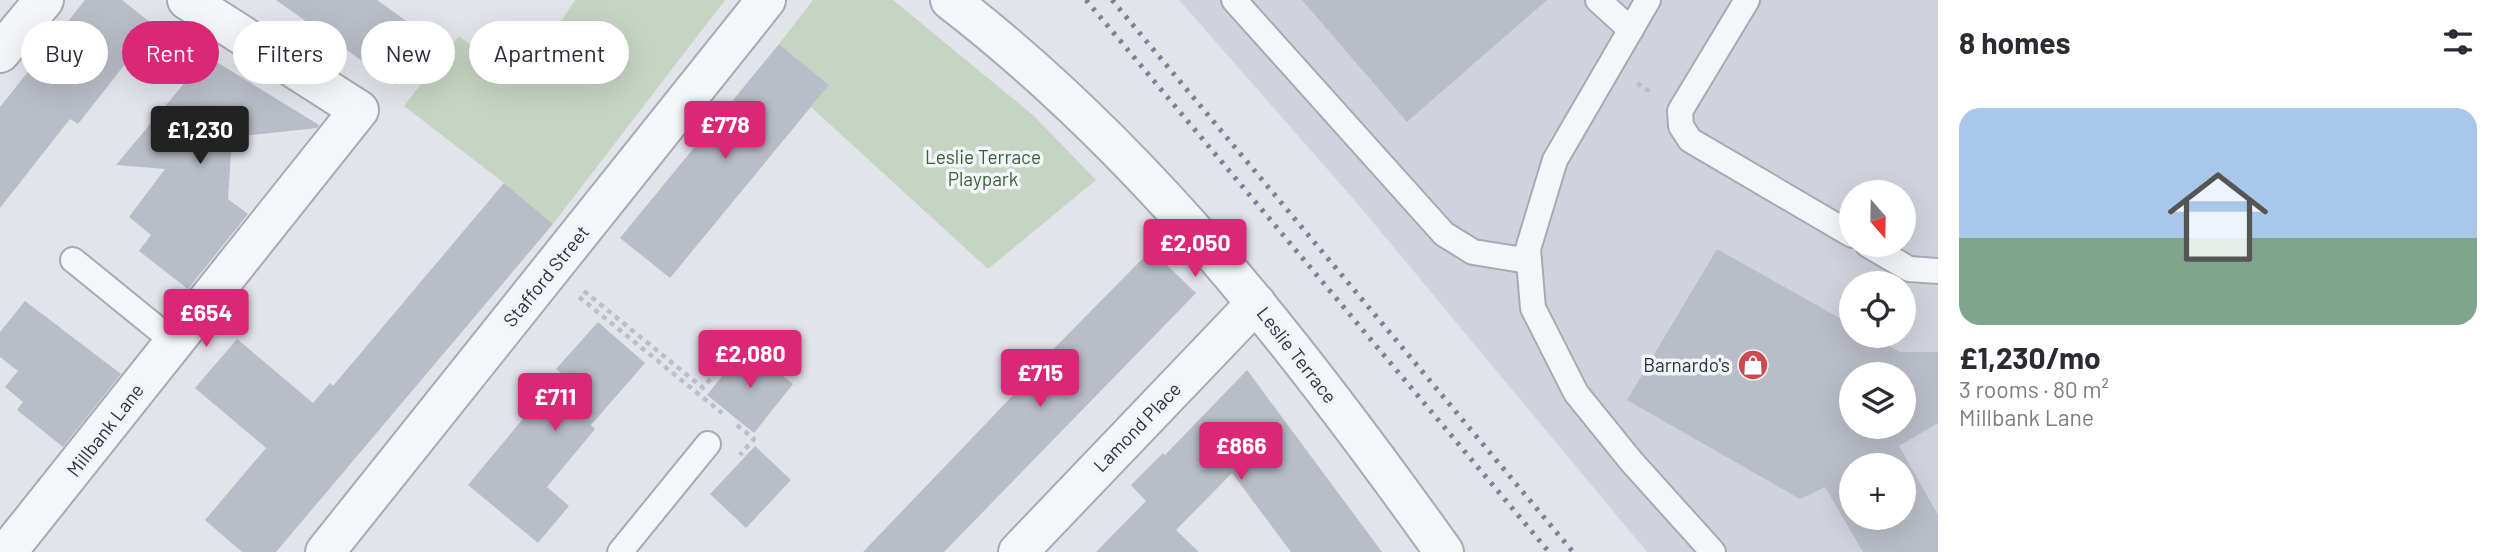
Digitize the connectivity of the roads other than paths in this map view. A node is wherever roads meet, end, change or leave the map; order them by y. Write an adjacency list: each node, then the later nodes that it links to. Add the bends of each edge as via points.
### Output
1 (44, 0): 10 (street)
2 (187, 0): 17 (street, Millbank Lane, via 359,110)
3 (766, 0): 20 (street, Stafford Street)
4 (950, 0): 16 (street, Leslie Terrace, via 1114,144)
5 (1234, 0): 14 (lane, via 1444,234 1473,252)
6 (1598, 0): 9 (lane)
7 (1648, 0): 9 (lane)
8 (1747, 0): 11 (lane, via 1680,111 1681,126 1690,140)
9 (1631, 30): 14 (lane, via 1555,160 1528,249)
10 (0, 53)
11 (1839, 227)
12 (1888, 257): 15 (lane, via 1909,269)
13 (73, 260): 17 (lane)
14 (1529, 261): 24 (lane, via 1533,308 1576,393)
15 (1938, 271)
16 (1256, 303): 22 (street, Lamond Place); 23 (street, Leslie Terrace)
17 (174, 342): 19 (street, Millbank Lane)
18 (708, 444): 21 (lane)
19 (8, 552)
20 (325, 552)
21 (620, 552)
22 (1018, 552)
23 (1444, 552)
24 (1713, 552)

